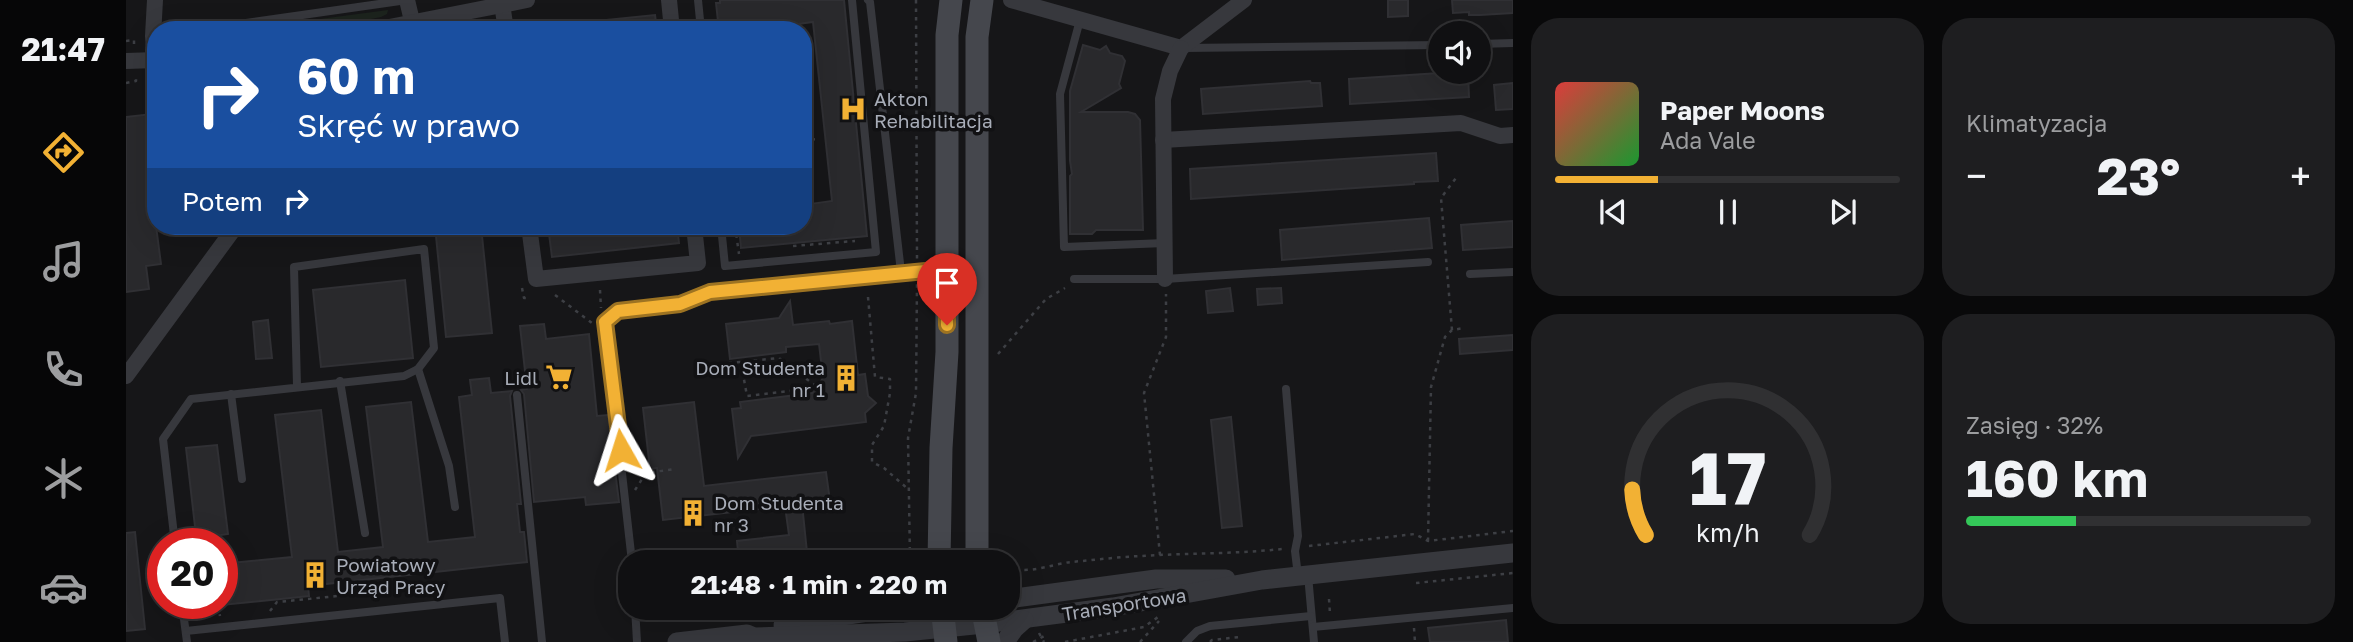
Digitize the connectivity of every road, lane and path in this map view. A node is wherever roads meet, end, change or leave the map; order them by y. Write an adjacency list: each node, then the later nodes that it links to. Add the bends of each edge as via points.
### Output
1 (155, 0): 14 (street)
2 (407, 0): 15 (lane); 16 (street)
3 (527, 0): 11 (street)
4 (669, 0): 18 (street)
5 (698, 0): 19 (lane)
6 (852, 0): 38 (lane, via 876,252)
7 (868, 0): 40 (lane)
8 (951, 0): 39 (main road)
9 (1012, 0): 13 (street)
10 (1244, 0): 23 (street)
11 (502, 4): 16 (street); 17 (street)
12 (978, 6): 78 (main road)
13 (1080, 20): 23 (street); 36 (lane, via 1060,94 1063,247)
14 (154, 21)
15 (260, 21)
16 (412, 21)
17 (505, 21)
18 (671, 21)
19 (700, 21)
20 (1513, 43): 21 (lane)
21 (1491, 44)
22 (1428, 46): 23 (lane)
23 (1181, 48): 29 (street, via 1163,99)
24 (147, 60): 25 (street)
25 (126, 61)
26 (1513, 135): 29 (street, via 1461,123)
27 (812, 139): 28 (path)
28 (818, 139)
29 (1163, 141): 36 (street)
30 (1456, 178): 53 (path, via 1441,198)
31 (229, 235): 58 (street)
32 (530, 235): 33 (street, via 536,279 698,263)
33 (695, 235)
34 (722, 235): 38 (lane, via 724,266)
35 (736, 235): 38 (path)
36 (1165, 243): 44 (street)
37 (1428, 262): 44 (lane)
38 (740, 265)
39 (946, 269): 40 (lane); 77 (main road)
40 (901, 272): 69 (lane, via 710,292 680,304 618,311 605,322)
41 (1513, 272): 42 (lane)
42 (1470, 274)
43 (1077, 279): 44 (lane); 54 (path, via 1046,299)
44 (1165, 279): 80 (path, via 1166,337 1144,393)
45 (600, 290): 50 (path)
46 (522, 291): 49 (path)
47 (555, 295): 51 (path)
48 (868, 297): 68 (path, via 875,377 890,379 884,426 873,445 872,462)
49 (528, 298)
50 (601, 312)
51 (592, 323)
52 (1464, 328): 53 (path)
53 (1452, 330): 74 (path, via 1445,337 1431,387)
54 (998, 354)
55 (741, 361): 56 (path); 60 (path, via 779,358); 60 (path, via 747,396 807,389)
56 (720, 364)
57 (418, 369): 59 (lane, via 404,376); 61 (lane, via 434,348 424,249 294,267); 70 (lane, via 449,466)
58 (126, 376)
59 (340, 381): 61 (lane); 73 (lane)
60 (812, 383): 62 (path)
61 (297, 386): 64 (lane)
62 (817, 387)
63 (1286, 389): 75 (lane)
64 (231, 394): 67 (lane); 71 (lane, via 191,399 163,439)
65 (517, 395): 105 (lane)
66 (675, 469): 69 (path, via 646,473 637,490)
67 (243, 479)
68 (909, 490)
69 (625, 492): 76 (lane)
70 (454, 507)
71 (173, 528)
72 (1513, 531): 74 (path)
73 (365, 533)
74 (1428, 541): 75 (path, via 1415,534)
75 (1297, 547): 80 (path); 83 (lane)
76 (631, 550)
77 (939, 550)
78 (977, 550)
79 (1513, 553): 83 (street, Transportowa)
80 (1160, 555): 81 (path)
81 (1020, 570)
82 (1513, 573): 85 (path)
83 (1303, 575): 84 (street, Transportowa); 91 (lane)
84 (1262, 580): 86 (street, Transportowa, via 1156,579); 95 (street, Transportowa)
85 (1404, 584)
86 (1020, 596)
87 (277, 602): 89 (path, via 367,593)
88 (1513, 608): 99 (lane)
89 (370, 612): 100 (lane); 104 (lane, via 500,598)
90 (1160, 614): 110 (path, via 1148,626)
91 (1311, 616): 99 (lane); 112 (lane, via 1210,626)
92 (184, 619): 100 (lane)
93 (636, 620): 106 (lane)
94 (815, 620): 102 (street)
95 (1024, 620): 97 (street, Transportowa); 108 (street)
96 (1159, 621): 111 (path)
97 (985, 625): 98 (street, Transportowa)
98 (944, 626): 102 (street, Transportowa, via 894,632)
99 (1313, 627): 113 (lane)
100 (186, 631): 103 (lane)
101 (1056, 631): 109 (path)
102 (747, 634): 107 (street)
103 (187, 642)
104 (505, 642)
105 (542, 642)
106 (637, 642)
107 (677, 642)
108 (1005, 642)
109 (1032, 642)
110 (1065, 642)
111 (1140, 642)
112 (1186, 642)
113 (1314, 642)

